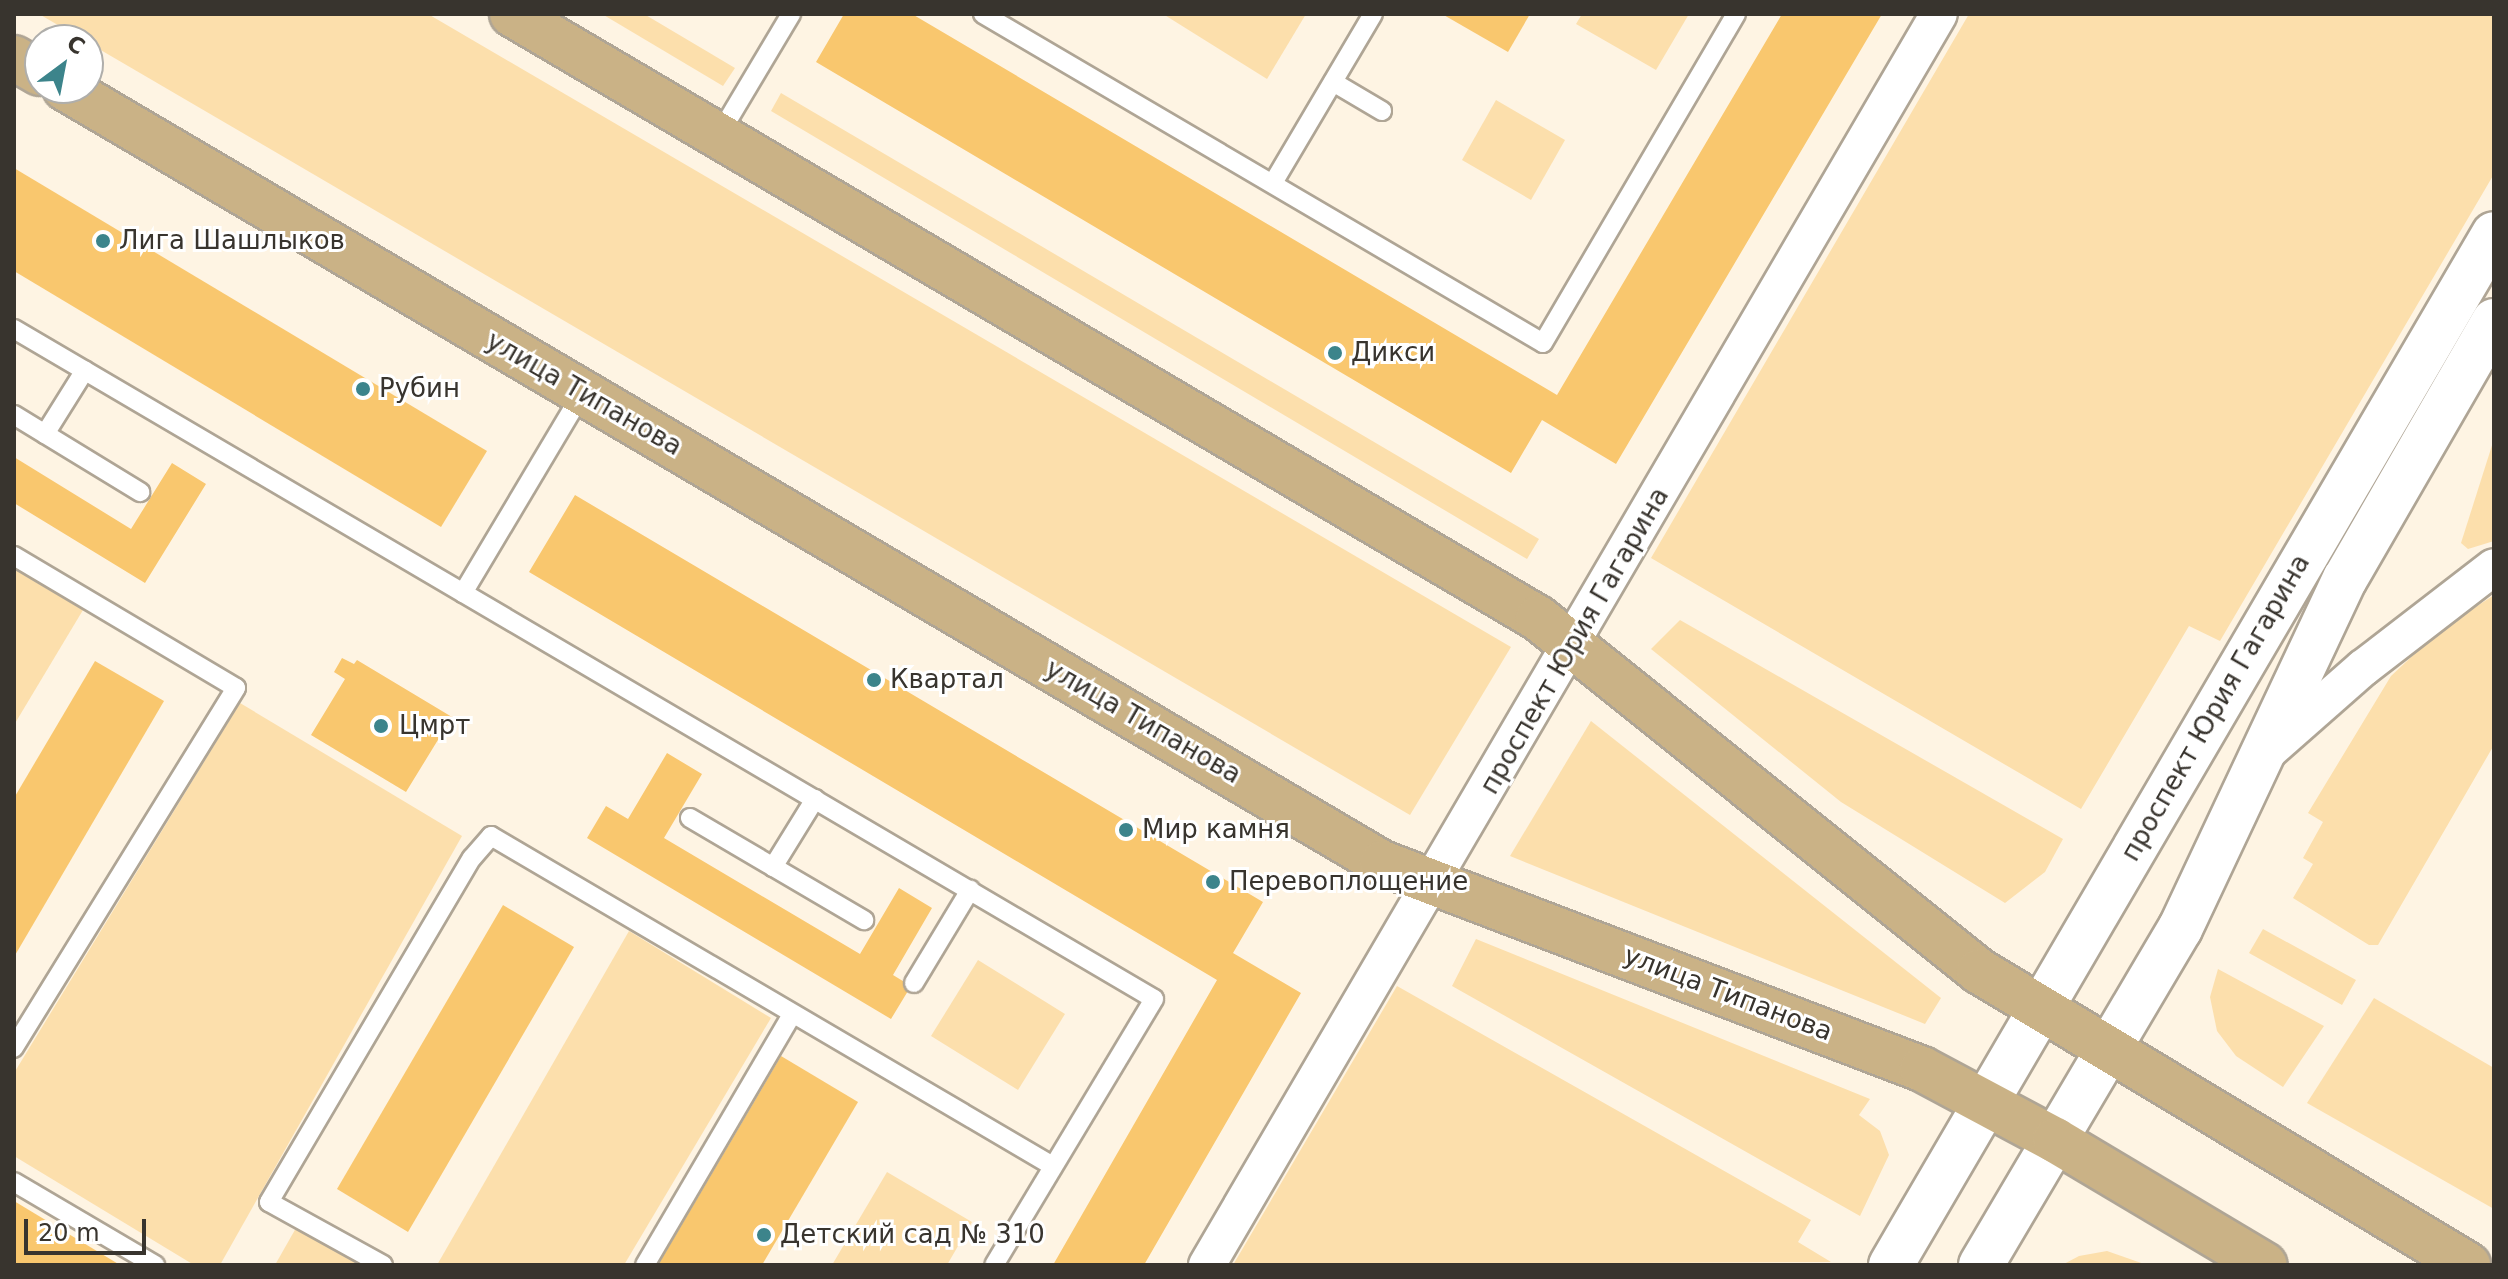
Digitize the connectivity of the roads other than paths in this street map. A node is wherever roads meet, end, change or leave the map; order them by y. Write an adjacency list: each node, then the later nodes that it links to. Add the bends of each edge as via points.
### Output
1 (512, 14): 10 (main road)
2 (791, 14): 10 (lane)
3 (983, 14): 11 (lane)
4 (1373, 14): 7 (lane)
5 (1736, 14): 11 (lane, via 1543,343)
6 (1939, 14): 23 (street, проспект Юрия Гагарина)
7 (1333, 82): 9 (lane); 11 (lane)
8 (92, 104): 16 (main road, улица Типанова)
9 (1382, 111)
10 (718, 136): 23 (main road, via 1538,618)
11 (1273, 183)
12 (2494, 234): 32 (main road, проспект Юрия Гагарина)
13 (2494, 321): 24 (main road, проспект Юрия Гагарина, via 2345,579)
14 (14, 329): 15 (lane)
15 (85, 370): 18 (lane); 22 (lane)
16 (582, 392): 22 (lane); 28 (main road, улица Типанова, via 1382,863)
17 (14, 415): 18 (lane)
18 (45, 434): 19 (lane)
19 (140, 492)
20 (14, 556): 34 (lane, via 236,688)
21 (2494, 567): 24 (street, проспект Юрия Гагарина, via 2363,668)
22 (463, 593): 25 (lane)
23 (1573, 646): 28 (street, проспект Юрия Гагарина); 32 (main road, via 1979,971)
24 (2264, 755): 35 (main road, проспект Юрия Гагарина, via 2180,929)
25 (815, 799): 27 (lane); 29 (lane)
26 (690, 818): 27 (lane)
27 (773, 867): 30 (lane)
28 (1434, 881): 36 (main road, улица Типанова, via 1922,1069); 45 (street, проспект Юрия Гагарина)
29 (970, 890): 31 (lane); 38 (lane, via 1154,999)
30 (864, 920)
31 (914, 983)
32 (2039, 1010): 35 (main road); 36 (main road, проспект Юрия Гагарина)
33 (791, 1016): 38 (lane); 42 (lane, via 491,836 472,858 269,1202); 43 (lane)
34 (14, 1048)
35 (2107, 1052): 37 (main road, проспект Юрия Гагарина); 40 (main road)
36 (1985, 1101): 37 (main road, улица Типанова); 46 (main road, проспект Юрия Гагарина)
37 (2055, 1140): 47 (main road, проспект Юрия Гагарина); 48 (main road, улица Типанова)
38 (1051, 1165): 44 (lane)
39 (14, 1182): 41 (lane)
40 (2475, 1262)
41 (155, 1265)
42 (383, 1265)
43 (645, 1265)
44 (994, 1265)
45 (1207, 1265)
46 (1891, 1265)
47 (1981, 1265)
48 (2265, 1265)

